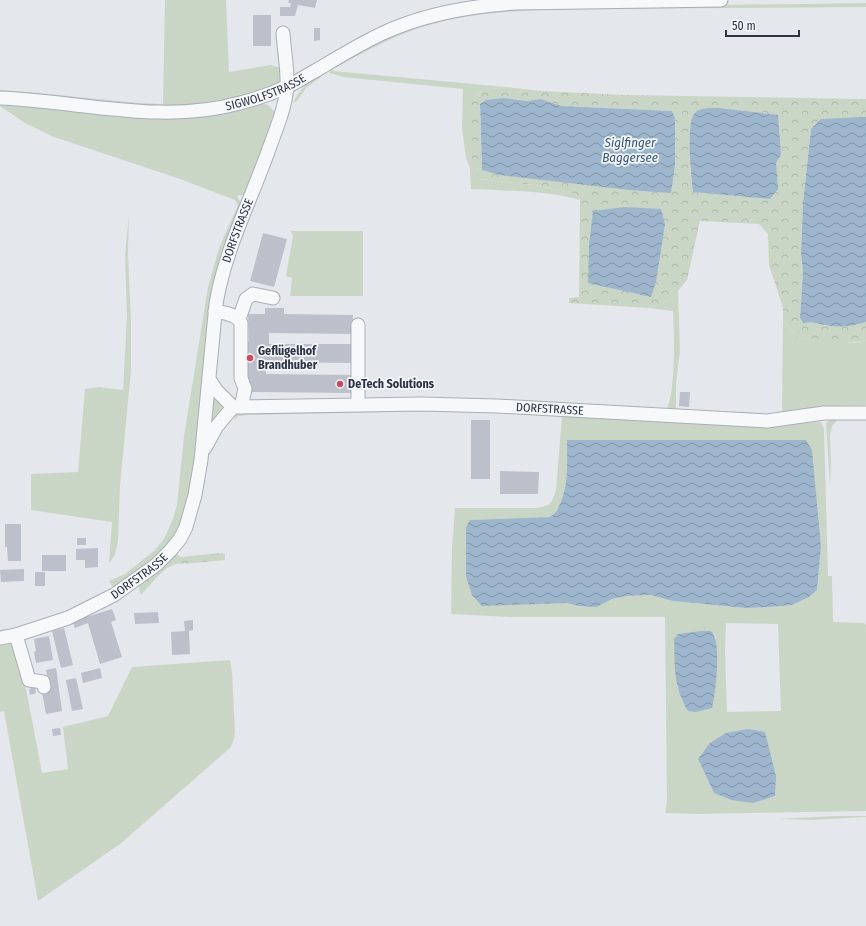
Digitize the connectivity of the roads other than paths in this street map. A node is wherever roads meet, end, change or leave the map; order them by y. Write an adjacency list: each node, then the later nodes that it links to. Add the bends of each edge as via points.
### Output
1 (721, 0): 3 (street, SIGWOLFSTRASSE, via 516,3 468,7 411,22 382,34)
2 (283, 33): 3 (street, DORFSTRASSE)
3 (287, 87): 4 (street, SIGWOLFSTRASSE, via 228,106 174,112 148,112); 6 (street, DORFSTRASSE, via 283,110 219,284)
4 (0, 98)
5 (273, 298): 7 (street, via 253,294 246,299)
6 (215, 311): 7 (street); 9 (street, DORFSTRASSE)
7 (239, 319): 11 (street, via 242,328 241,378 245,389)
8 (358, 325): 10 (street)
9 (209, 379): 11 (street, via 216,390); 13 (street, DORFSTRASSE)
10 (358, 405): 11 (street, DORFSTRASSE); 12 (street, DORFSTRASSE, via 497,406 767,421 824,413)
11 (237, 407): 13 (street, DORFSTRASSE, via 217,426)
12 (866, 413)
13 (201, 460): 14 (street, DORFSTRASSE, via 186,527 180,539 156,565 114,595 68,618)
14 (16, 635): 15 (street, DORFSTRASSE); 16 (street, via 28,680 42,682)
15 (0, 638)
16 (44, 687)

